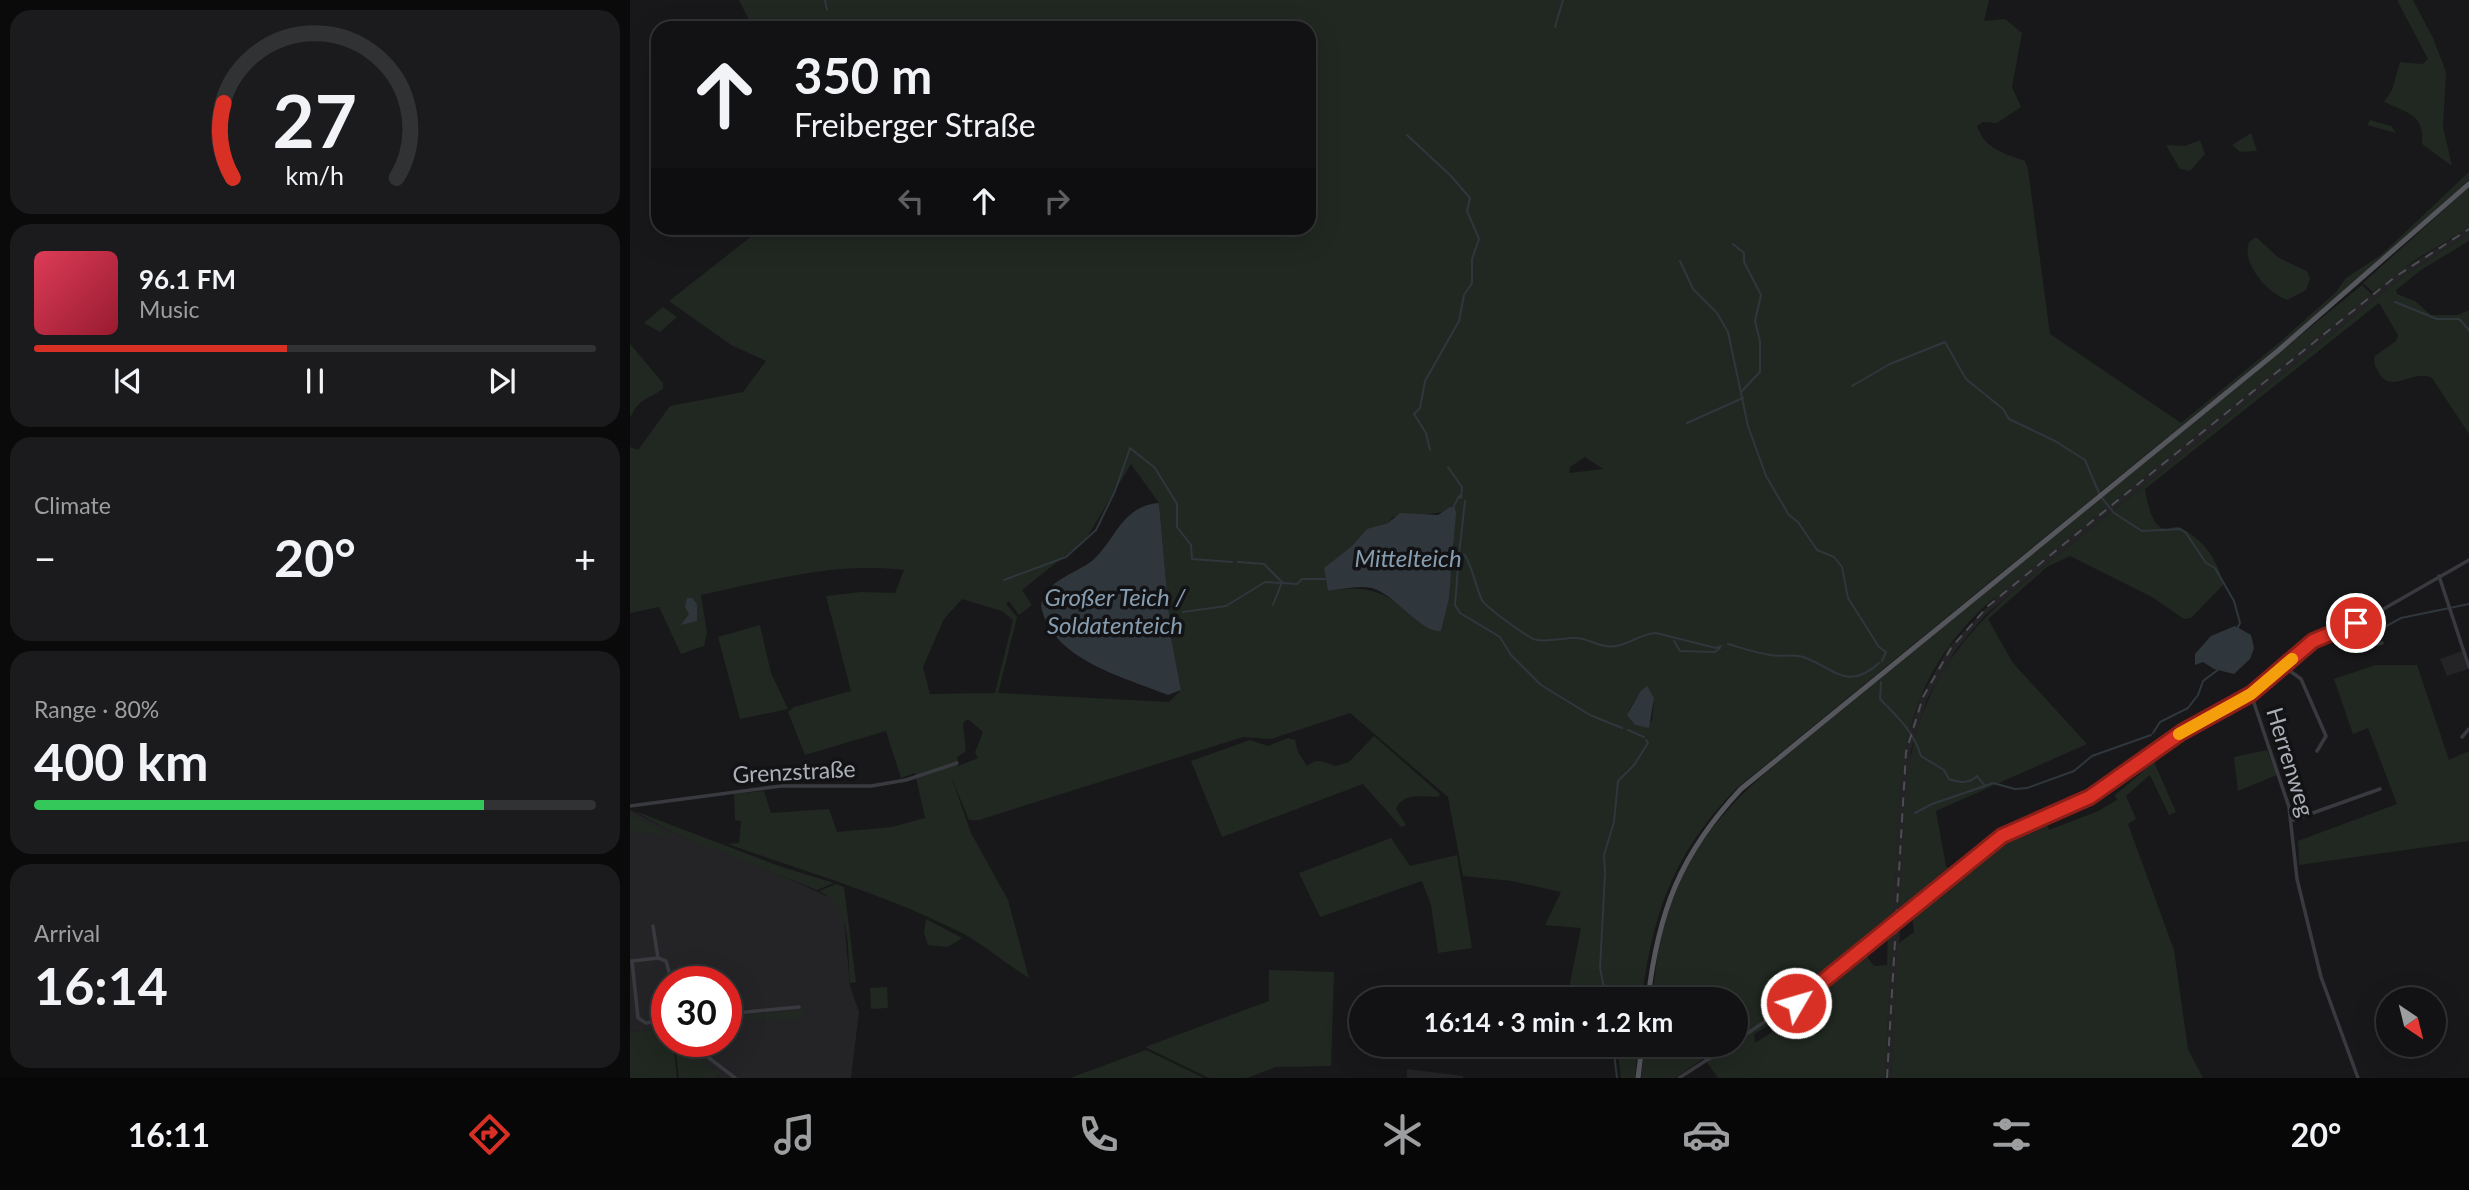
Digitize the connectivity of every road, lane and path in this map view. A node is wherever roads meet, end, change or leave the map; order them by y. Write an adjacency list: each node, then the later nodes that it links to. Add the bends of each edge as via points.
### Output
1 (2469, 184): 20 (main road, via 2354,287 1741,789 1707,828 1672,889 1658,933)
2 (2469, 560): 3 (street)
3 (2439, 576): 4 (street); 7 (street)
4 (2336, 633): 5 (street, via 2346,650); 6 (street, via 2313,641)
5 (2382, 643)
6 (2283, 666): 8 (street); 11 (street, via 2301,679 2326,736)
7 (2469, 667)
8 (2251, 694): 15 (street, Herrenweg); 24 (street, via 2182,732 2090,797 2002,836 1815,988)
9 (2469, 729): 10 (street)
10 (2462, 737)
11 (2317, 751)
12 (957, 763): 14 (street, Grenzstraße, via 872,786 781,786)
13 (2380, 789): 15 (street)
14 (630, 806)
15 (2292, 820): 31 (street, Herrenweg, via 2297,879 2321,977)
16 (653, 926): 17 (street)
17 (658, 958): 18 (street); 19 (street)
18 (631, 961): 23 (street, via 638,1018)
19 (669, 966)
20 (1650, 987)
21 (799, 1007): 22 (street)
22 (742, 1012)
23 (651, 1022)
24 (1748, 1033)
25 (707, 1057): 28 (street)
26 (1641, 1057): 29 (main road)
27 (1711, 1057): 30 (street)
28 (734, 1078)
29 (1638, 1078)
30 (1679, 1078)
31 (2358, 1078)

